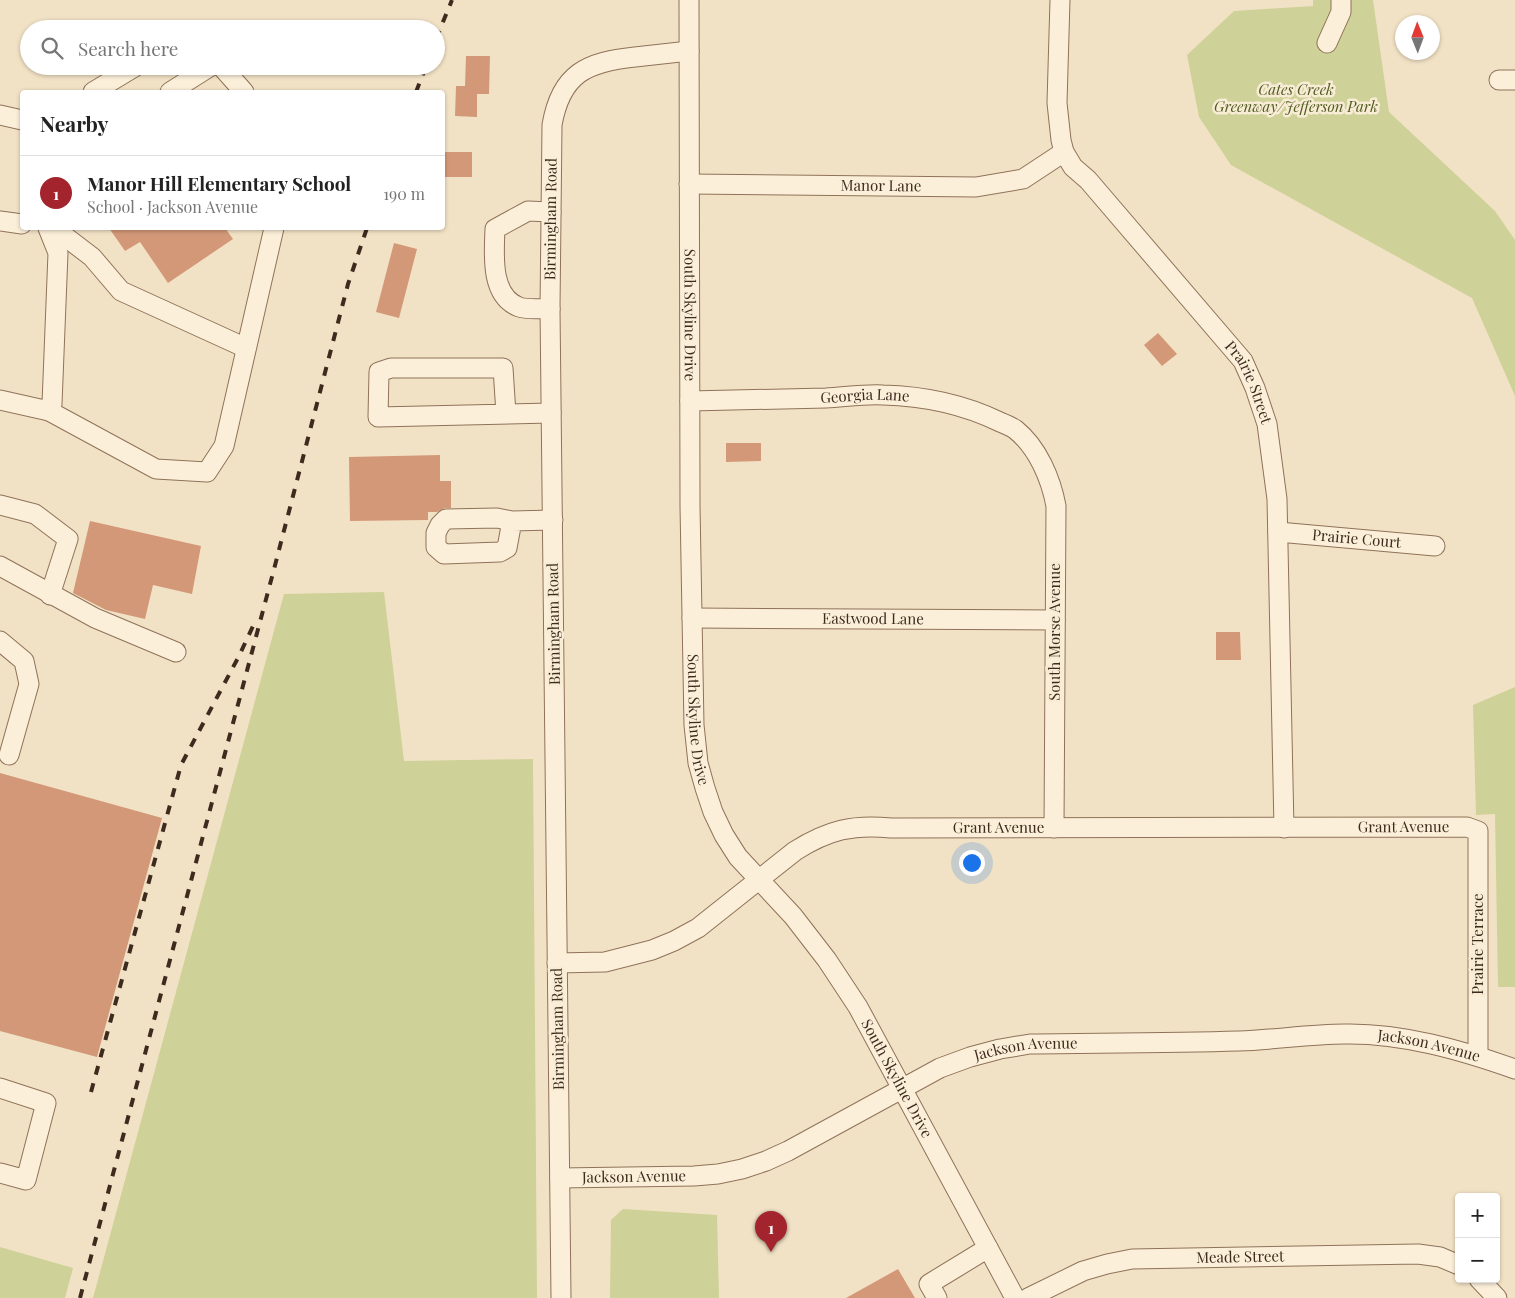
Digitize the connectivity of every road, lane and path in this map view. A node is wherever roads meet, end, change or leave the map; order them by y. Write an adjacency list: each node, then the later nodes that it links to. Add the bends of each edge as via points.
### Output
1 (689, 0): 5 (street, South Skyline Drive)
2 (1060, 0): 14 (street, Prairie Street, via 1058,115)
3 (1341, 0): 4 (street, via 1341,12)
4 (1327, 42)
5 (689, 51): 15 (street, South Skyline Drive); 16 (street, Birmingham Road, via 603,61 584,69 574,78 562,93 553,116)
6 (121, 75): 9 (street)
7 (197, 75): 10 (street)
8 (229, 75): 11 (street)
9 (97, 90)
10 (173, 90)
11 (242, 90)
12 (0, 115): 13 (street)
13 (20, 120)
14 (1064, 152): 15 (street, Manor Lane, via 1023,179 976,187); 33 (street, Prairie Street, via 1073,167 1088,180 1243,360 1267,424)
15 (689, 184): 25 (street, South Skyline Drive)
16 (550, 212): 22 (street, Birmingham Road); 22 (street, via 528,211 495,229 494,249 498,282 506,300 520,308)
17 (0, 221): 18 (street)
18 (20, 224)
19 (49, 230): 26 (street, via 58,254 52,404)
20 (57, 230): 23 (street, via 92,257 121,291)
21 (274, 230): 23 (street)
22 (550, 309): 27 (street, Birmingham Road)
23 (246, 348): 26 (street, via 224,446 207,472 156,469)
24 (0, 400): 26 (street)
25 (690, 401): 29 (street, Georgia Lane, via 880,394 908,396 964,407 1016,430); 37 (street, South Skyline Drive)
26 (49, 411)
27 (551, 413): 28 (street); 31 (street, Birmingham Road)
28 (506, 414): 28 (street, via 378,417 379,372 391,368 503,368)
29 (1028, 442): 38 (street, South Morse Avenue, via 1047,474 1056,506)
30 (0, 505): 36 (street, via 35,514 68,539)
31 (552, 520): 32 (street); 46 (street, Birmingham Road)
32 (512, 521)
33 (1278, 532): 34 (street, Prairie Court); 43 (street, Prairie Street)
34 (1435, 546)
35 (0, 566): 36 (street)
36 (50, 595): 40 (street, via 94,618)
37 (692, 618): 38 (street, Eastwood Lane); 45 (street, South Skyline Drive, via 694,725 702,780 724,835)
38 (1055, 620): 42 (street, South Morse Avenue)
39 (0, 640): 41 (street, via 24,660 29,684)
40 (176, 652)
41 (10, 755)
42 (1054, 828): 43 (street, Grant Avenue); 45 (street, Grant Avenue, via 851,827 812,840)
43 (1284, 828): 44 (street, Grant Avenue, via 1467,827)
44 (1478, 831): 47 (street, Prairie Terrace)
45 (759, 880): 46 (street, Grant Avenue, via 698,928 659,947 605,962); 50 (street, South Skyline Drive, via 828,960 858,1007)
46 (558, 963): 52 (street, Birmingham Road)
47 (1478, 1056): 48 (street, Jackson Avenue); 50 (street, Jackson Avenue, via 1409,1040 1347,1034 1248,1041 1030,1044 970,1057 940,1068)
48 (1515, 1069)
49 (0, 1088): 51 (street, via 46,1103 26,1180)
50 (902, 1089): 52 (street, Jackson Avenue, via 788,1151 742,1169 694,1176); 53 (street, South Skyline Drive)
51 (0, 1173)
52 (560, 1178): 56 (street, Birmingham Road)
53 (988, 1248): 57 (street, via 929,1284); 58 (street, South Skyline Drive)
54 (1455, 1263): 59 (street, Meade Street, via 1418,1254 1132,1259 1083,1271)
55 (1483, 1283): 60 (street)
56 (561, 1298)
57 (937, 1298)
58 (1015, 1298)
59 (1028, 1298)
60 (1497, 1298)

